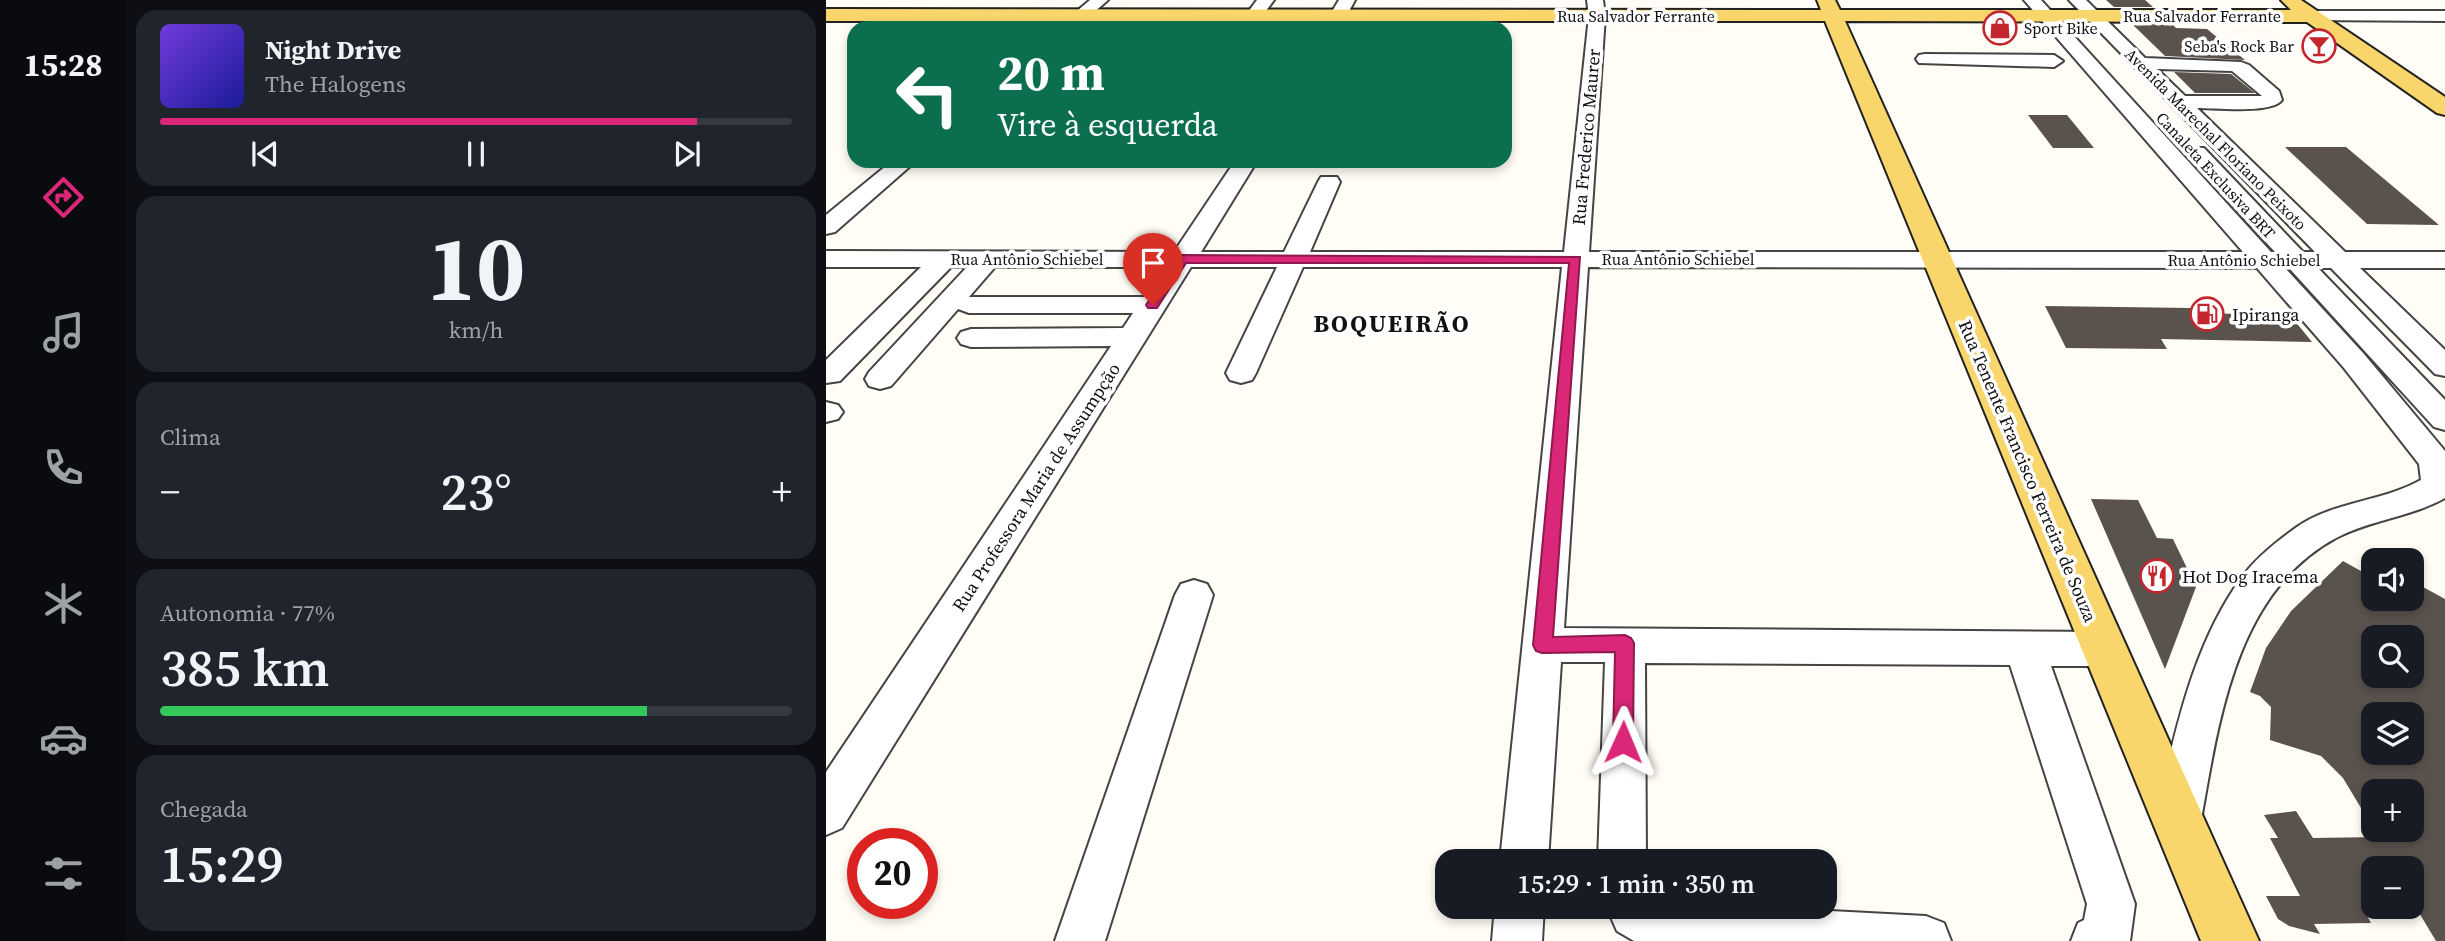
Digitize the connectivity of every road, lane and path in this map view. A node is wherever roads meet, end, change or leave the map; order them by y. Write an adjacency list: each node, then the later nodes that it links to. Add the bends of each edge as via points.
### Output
1 (851, 0): 8 (main road)
2 (1100, 0): 14 (street)
3 (2288, 0): 11 (main road)
4 (2055, 6): 7 (main road, Rua Salvador Ferrante); 10 (main road, Rua Salvador Ferrante); 18 (street); 33 (street, Canaleta Exclusiva BRT)
5 (1259, 8): 9 (main road, Rua Salvador Ferrante); 15 (main road, Rua Salvador Ferrante)
6 (1596, 8): 7 (main road, Rua Salvador Ferrante); 9 (main road, Rua Salvador Ferrante); 30 (street, Rua Frederico Maurer)
7 (1830, 8): 31 (main road, Rua Tenente Francisco Ferreira de Souza)
8 (826, 15): 13 (main road, Rua Salvador Ferrante)
9 (1339, 15)
10 (2093, 16): 11 (main road, Rua Salvador Ferrante); 17 (street, Avenida Marechal Floriano Peixoto)
11 (2312, 16): 12 (street, Rua Salvador Ferrante); 20 (main road)
12 (2445, 16)
13 (1038, 21)
14 (1074, 21)
15 (1086, 21)
16 (1925, 59): 18 (street)
17 (2140, 64): 19 (street, Avenida Marechal Floriano Peixoto); 19 (street, via 2234,66 2272,95 2266,102)
18 (2068, 66): 32 (street)
19 (2179, 102): 34 (street, Avenida Marechal Floriano Peixoto)
20 (2445, 107)
21 (897, 168): 24 (street)
22 (1241, 168): 28 (street, Rua Professora Maria de Assumpção)
23 (1329, 182): 29 (street)
24 (826, 227)
25 (826, 258): 26 (street, Rua Antônio Schiebel)
26 (944, 259): 27 (street, Rua Antônio Schiebel); 43 (street)
27 (988, 259): 28 (street, Rua Antônio Schiebel); 44 (street)
28 (1182, 259): 29 (street, Rua Antônio Schiebel); 37 (street, Rua Professora Maria de Assumpção)
29 (1293, 259): 30 (street, Rua Antônio Schiebel); 42 (street)
30 (1576, 259): 31 (street, Rua Antônio Schiebel); 50 (street, Rua Frederico Maurer)
31 (1937, 260): 32 (street, Rua Antônio Schiebel); 52 (main road, Rua Tenente Francisco Ferreira de Souza)
32 (2261, 260): 33 (street, Rua Antônio Schiebel); 40 (street)
33 (2296, 260): 34 (street, Rua Antônio Schiebel); 45 (street, Canaleta Exclusiva BRT)
34 (2338, 260): 35 (street, Rua Antônio Schiebel); 41 (street, Avenida Marechal Floriano Peixoto)
35 (2445, 260)
36 (969, 305): 37 (street)
37 (1153, 305): 38 (street, Rua Professora Maria de Assumpção)
38 (1132, 337): 39 (street); 53 (street, Rua Professora Maria de Assumpção)
39 (971, 338)
40 (2354, 361): 45 (street); 46 (street, via 2435,461 2439,476 2435,488)
41 (2440, 361): 45 (lane)
42 (1241, 373)
43 (830, 374)
44 (880, 379)
45 (2441, 415)
46 (2403, 501): 47 (street); 54 (street, via 2339,521 2309,536 2263,578 2220,658 2197,724)
47 (2445, 509)
48 (1194, 595): 60 (street)
49 (1625, 643): 50 (street); 51 (street); 56 (street)
50 (1542, 645): 55 (street, Rua Frederico Maurer)
51 (2025, 649): 52 (street); 63 (street, via 2111,904 2107,935)
52 (2105, 649): 54 (main road, Rua Tenente Francisco Ferreira de Souza)
53 (826, 812)
54 (2178, 820): 64 (main road, Rua Tenente Francisco Ferreira de Souza)
55 (1525, 849)
56 (1622, 849)
57 (1519, 919): 61 (street)
58 (1642, 919): 59 (street, via 1660,928)
59 (1845, 939): 62 (street)
60 (1080, 941)
61 (1517, 941)
62 (1926, 941)
63 (2096, 941)
64 (2230, 941)

